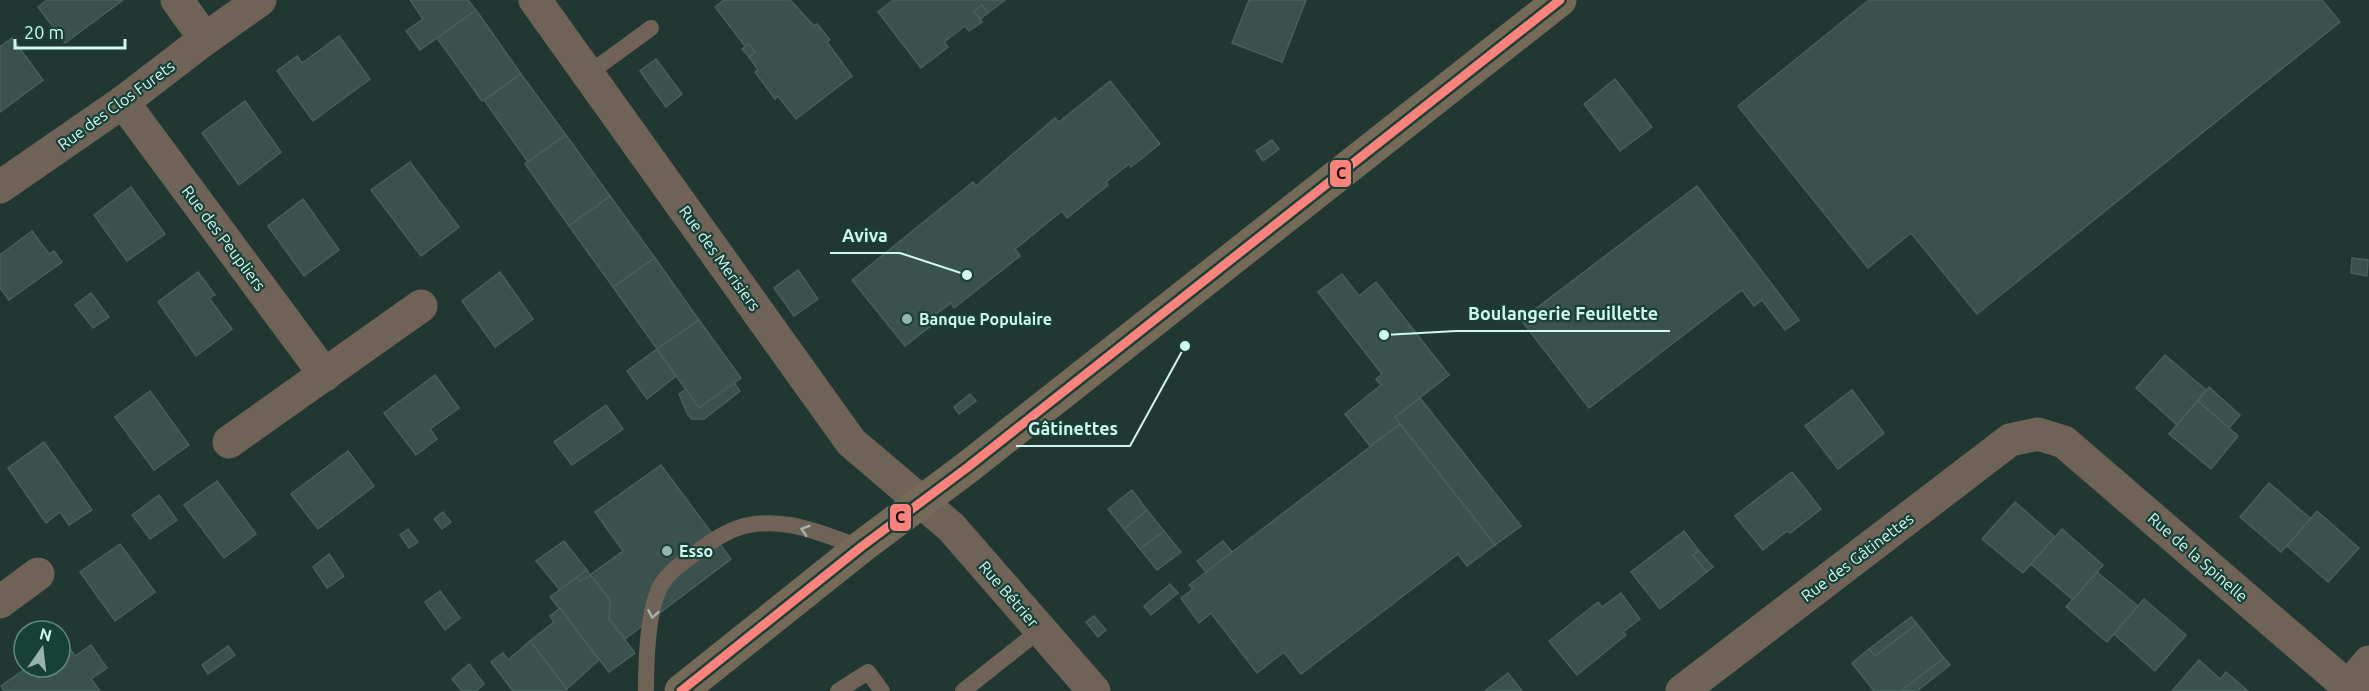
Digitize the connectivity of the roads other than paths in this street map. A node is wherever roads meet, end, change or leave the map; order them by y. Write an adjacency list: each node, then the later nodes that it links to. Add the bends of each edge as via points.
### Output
1 (177, 0): 6 (street)
2 (260, 0): 6 (street, Rue des Clos Furets)
3 (536, 0): 7 (street, Rue des Merisiers)
4 (1560, 0): 14 (main road)
5 (651, 28): 7 (lane)
6 (205, 39): 8 (street, Rue des Clos Furets)
7 (588, 74): 14 (street, Rue des Merisiers, via 851,442)
8 (123, 102): 9 (street, Rue des Clos Furets); 11 (street, Rue des Peupliers)
9 (0, 187)
10 (421, 306): 11 (street)
11 (325, 375): 13 (street)
12 (2038, 434): 20 (street, Rue de la Spinelle, via 2064,442); 27 (street, Rue des Gâtinettes, via 2010,440)
13 (229, 442)
14 (921, 502): 15 (main road); 18 (street, Rue Bétrier, via 951,527)
15 (861, 547): 21 (lane, one-way to 21, via 790,525 751,524 715,537 669,574 660,588 646,655); 22 (main road)
16 (38, 574): 17 (street)
17 (0, 602)
18 (1040, 630): 25 (lane); 26 (street, Rue Bétrier)
19 (2369, 662): 20 (street)
20 (2350, 689)
21 (646, 691)
22 (681, 691)
23 (838, 691): 24 (lane, via 868,672)
24 (882, 691)
25 (963, 691)
26 (1094, 691)
27 (1682, 691)

